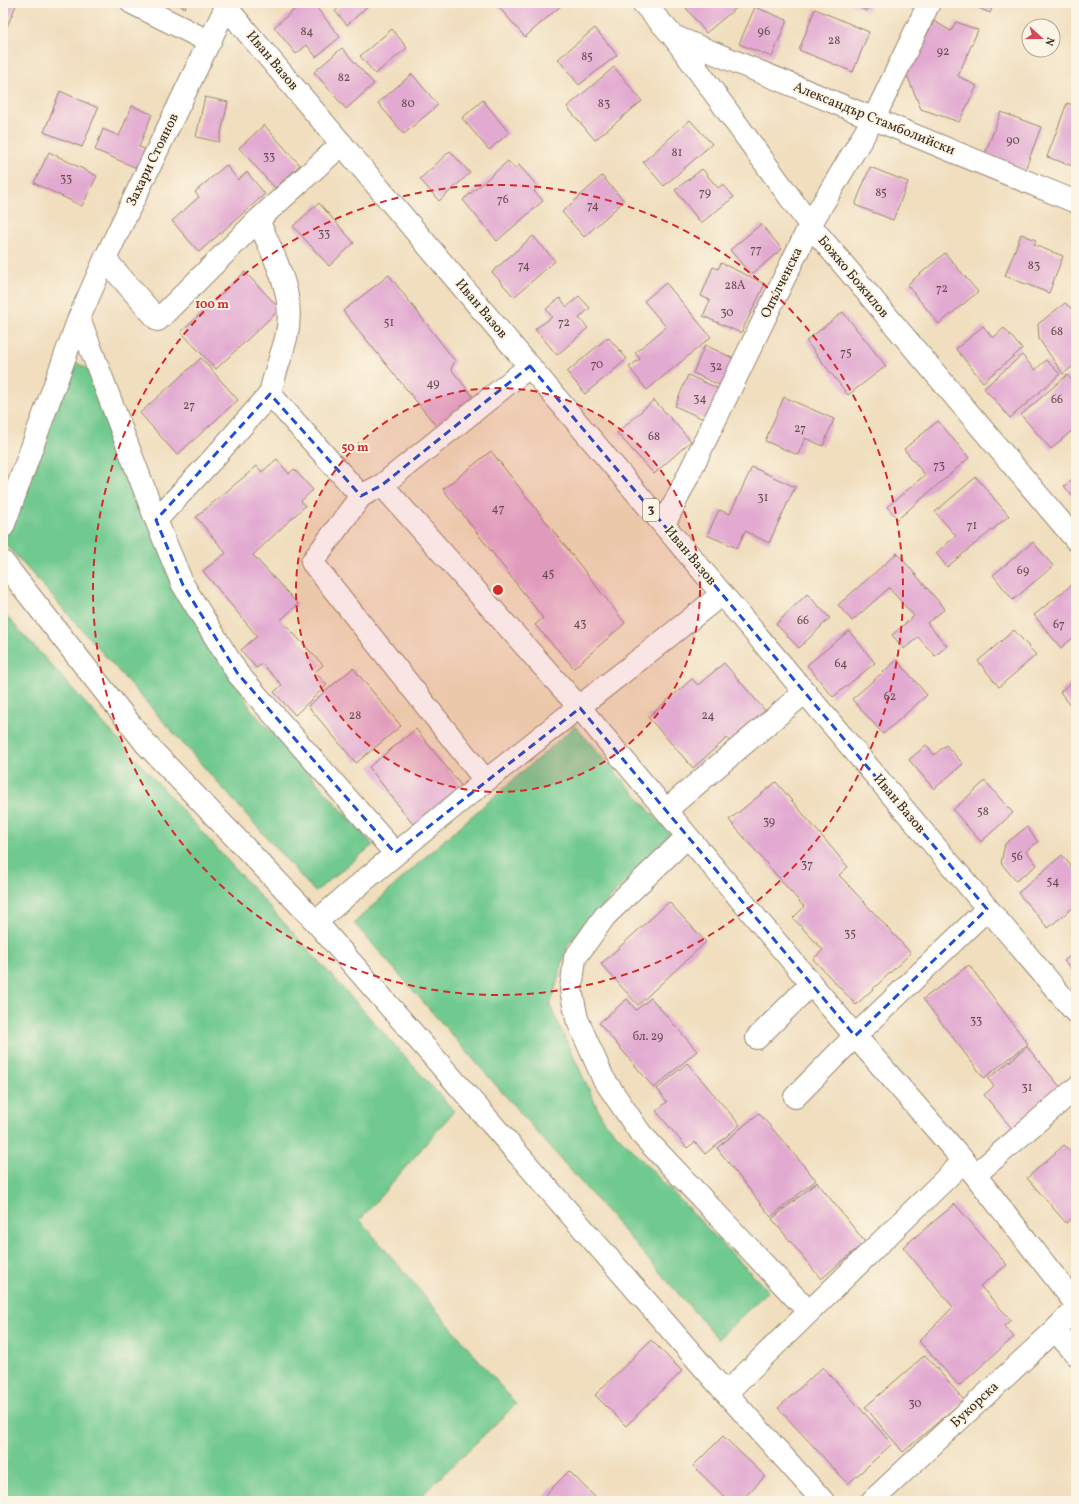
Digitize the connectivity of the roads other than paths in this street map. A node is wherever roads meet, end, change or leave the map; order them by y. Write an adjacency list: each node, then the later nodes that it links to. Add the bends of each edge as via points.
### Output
1 (132, 3): 6 (street)
2 (643, 3): 5 (street, Божко Божилов)
3 (929, 3): 7 (street, Опълченска)
4 (228, 5): 6 (street, Захари Стоянов); 8 (street, Иван Вазов / 3)
5 (673, 36): 7 (street, Александър Стамболийски); 11 (street, Божко Божилов)
6 (210, 42): 12 (street, Захари Стоянов)
7 (874, 118): 9 (street, Александър Стамболийски); 11 (street, Опълченска)
8 (342, 144): 10 (street); 14 (street, Иван Вазов / 3)
9 (1076, 202)
10 (258, 220): 12 (street, via 158,320); 15 (street, via 281,273 289,303 286,337)
11 (810, 225): 19 (street, Опълченска); 21 (street, Божко Божилов)
12 (105, 259): 13 (street, Захари Стоянов)
13 (79, 318): 18 (street); 20 (street, Захари Стоянов)
14 (530, 366): 16 (street); 19 (street, Иван Вазов / 3)
15 (270, 394): 17 (street); 18 (street)
16 (382, 485): 17 (street); 25 (street)
17 (361, 496): 26 (street, via 312,562)
18 (156, 520): 29 (street, via 182,584 238,674)
19 (664, 525): 23 (street, Иван Вазов / 3)
20 (3, 527)
21 (1076, 540)
22 (3, 562): 31 (street, via 146,744)
23 (722, 594): 24 (street, Иван Вазов / 3); 25 (street)
24 (805, 692): 27 (street); 30 (street, Иван Вазов / 3)
25 (580, 708): 26 (street); 27 (street)
26 (485, 780): 29 (street)
27 (666, 810): 28 (street)
28 (687, 837): 32 (street); 41 (street, via 605,916 575,958 571,990 577,1019 603,1078 641,1134)
29 (395, 853): 31 (street)
30 (987, 909): 33 (street, Иван Вазов / 3); 34 (street)
31 (316, 922): 44 (street)
32 (811, 984): 34 (street); 35 (street)
33 (1076, 1013)
34 (855, 1036): 37 (street); 38 (street)
35 (757, 1038)
36 (1076, 1088): 38 (street)
37 (794, 1097)
38 (969, 1168): 39 (street); 41 (street)
39 (1076, 1304)
40 (1076, 1308): 42 (street, Букорска)
41 (809, 1312): 44 (street)
42 (1055, 1330): 43 (street); 46 (street, Букорска)
43 (1076, 1354)
44 (726, 1392): 45 (street)
45 (823, 1501)
46 (872, 1501)

